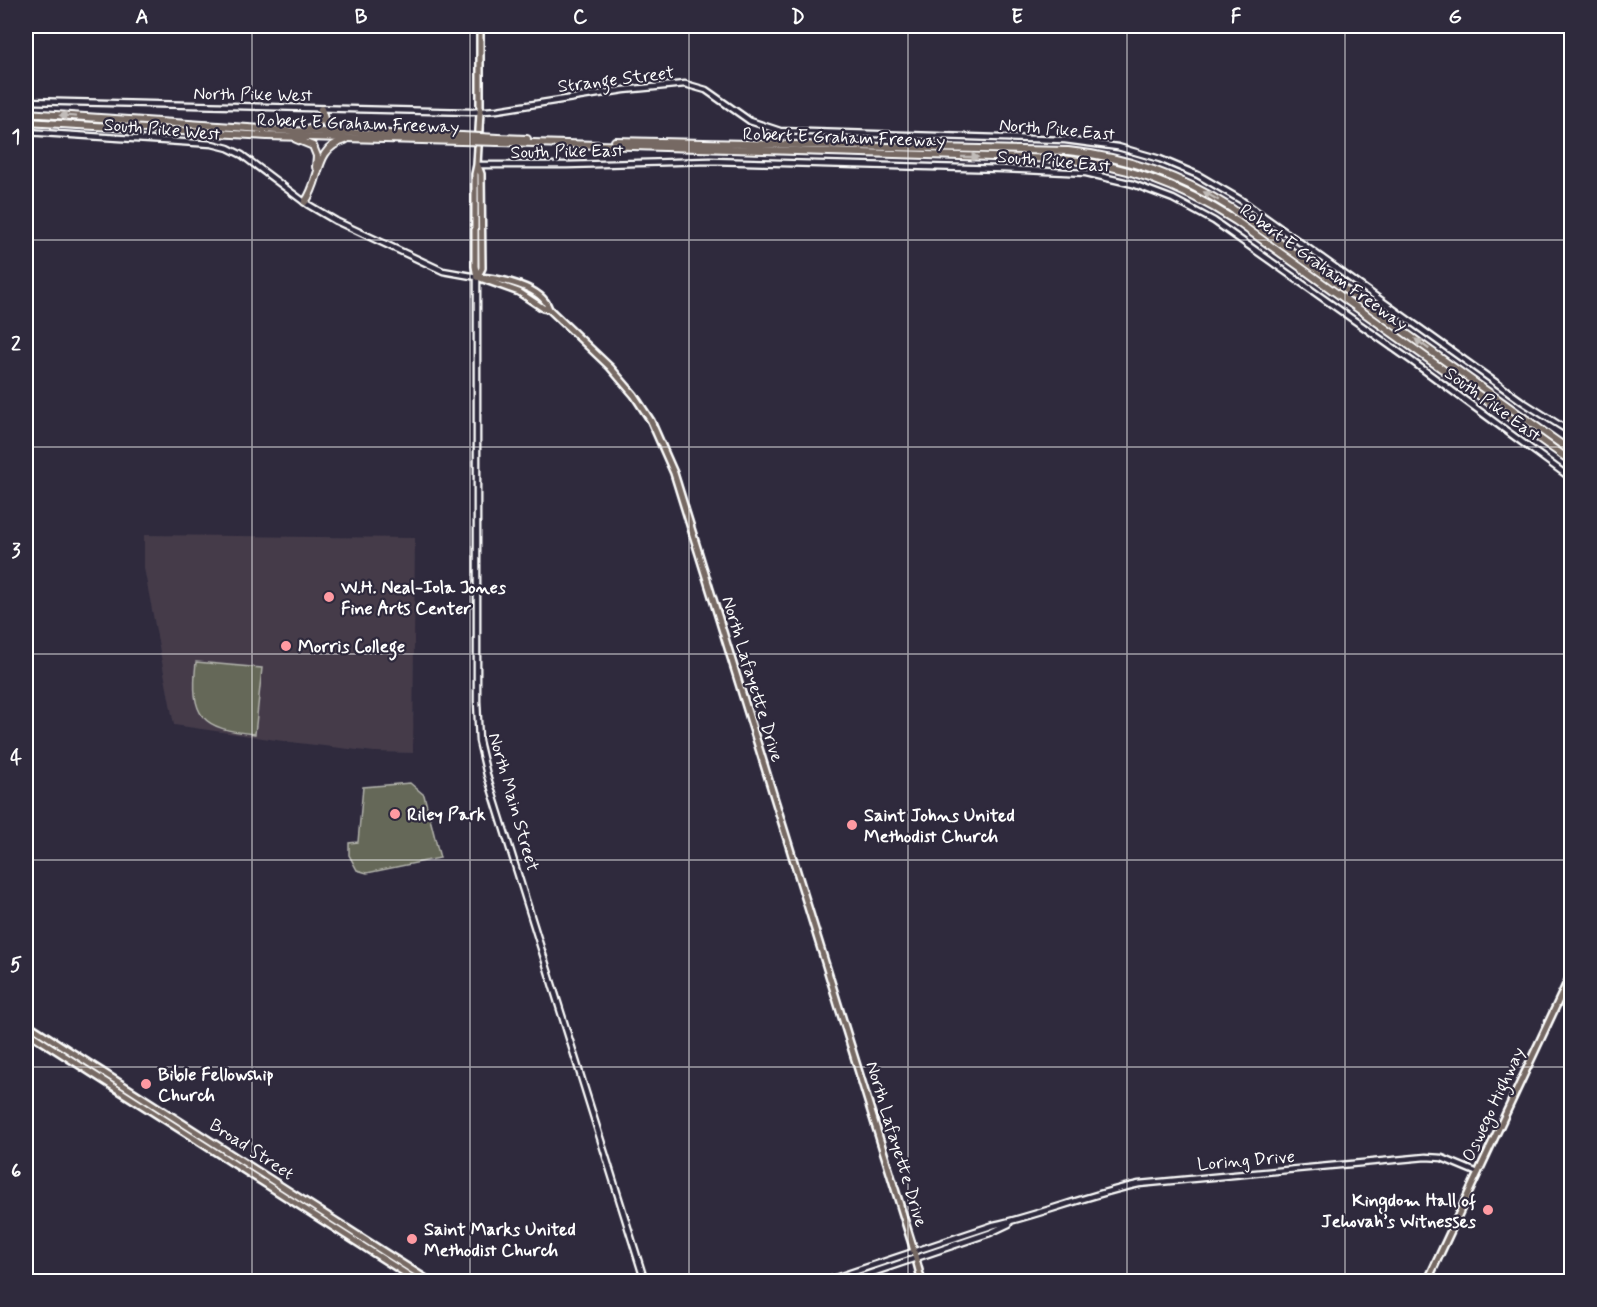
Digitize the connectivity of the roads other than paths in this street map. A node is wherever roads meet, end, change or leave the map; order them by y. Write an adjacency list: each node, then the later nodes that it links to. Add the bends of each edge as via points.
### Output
1 (480, 26): 4 (main road)
2 (26, 101): 3 (street, North Pike West)
3 (321, 109): 4 (street, North Pike West); 6 (highway)
4 (480, 112): 9 (street, Strange Street, via 685,84 706,90 757,125 780,131); 13 (main road)
5 (26, 113): 10 (highway, Robert E Graham Freeway, one-way to 5)
6 (322, 118): 10 (highway, via 313,129); 11 (highway, via 328,128)
7 (26, 122): 10 (highway, Robert E Graham Freeway)
8 (26, 132): 15 (street, South Pike West, via 213,144 242,155)
9 (816, 132): 17 (street, North Pike East, via 1065,140 1118,147 1175,165 1241,200 1522,402)
10 (291, 134): 11 (highway, Robert E Graham Freeway); 14 (highway, via 313,146 317,156)
11 (356, 136): 12 (highway, Robert E Graham Freeway, bridge); 14 (highway, via 327,149)
12 (596, 143): 18 (highway, Robert E Graham Freeway, one-way to 12, via 1231,208 1152,168 1093,154 1037,149); 19 (highway, Robert E Graham Freeway, one-way to 19, via 1061,159 1142,174 1188,193 1236,221)
13 (477, 165): 16 (main road); 20 (street, South Pike East, via 710,161 1002,169 1086,174 1133,184 1188,206 1233,234)
14 (315, 183): 15 (highway)
15 (305, 202): 16 (street, South Pike West, via 336,221 442,271)
16 (477, 277): 25 (main road, North Lafayette Drive, via 519,292 543,308 548,306 630,389 666,453); 28 (street, North Main Street, via 479,741)
17 (1572, 433)
18 (1572, 452)
19 (1572, 462)
20 (1572, 479)
21 (1572, 972): 24 (main road, Oswego Highway)
22 (26, 1023): 27 (main road, Broad Street)
23 (26, 1031): 26 (main road, Broad Street)
24 (1478, 1173): 25 (street, Loring Drive, via 1442,1158 1426,1157 1174,1180 1115,1189); 32 (main road, Oswego Highway)
25 (915, 1255): 29 (street, Loring Drive); 30 (street, Loring Drive); 31 (main road, North Lafayette Drive)
26 (419, 1281)
27 (431, 1281)
28 (645, 1281)
29 (823, 1281)
30 (844, 1281)
31 (922, 1281)
32 (1427, 1281)

